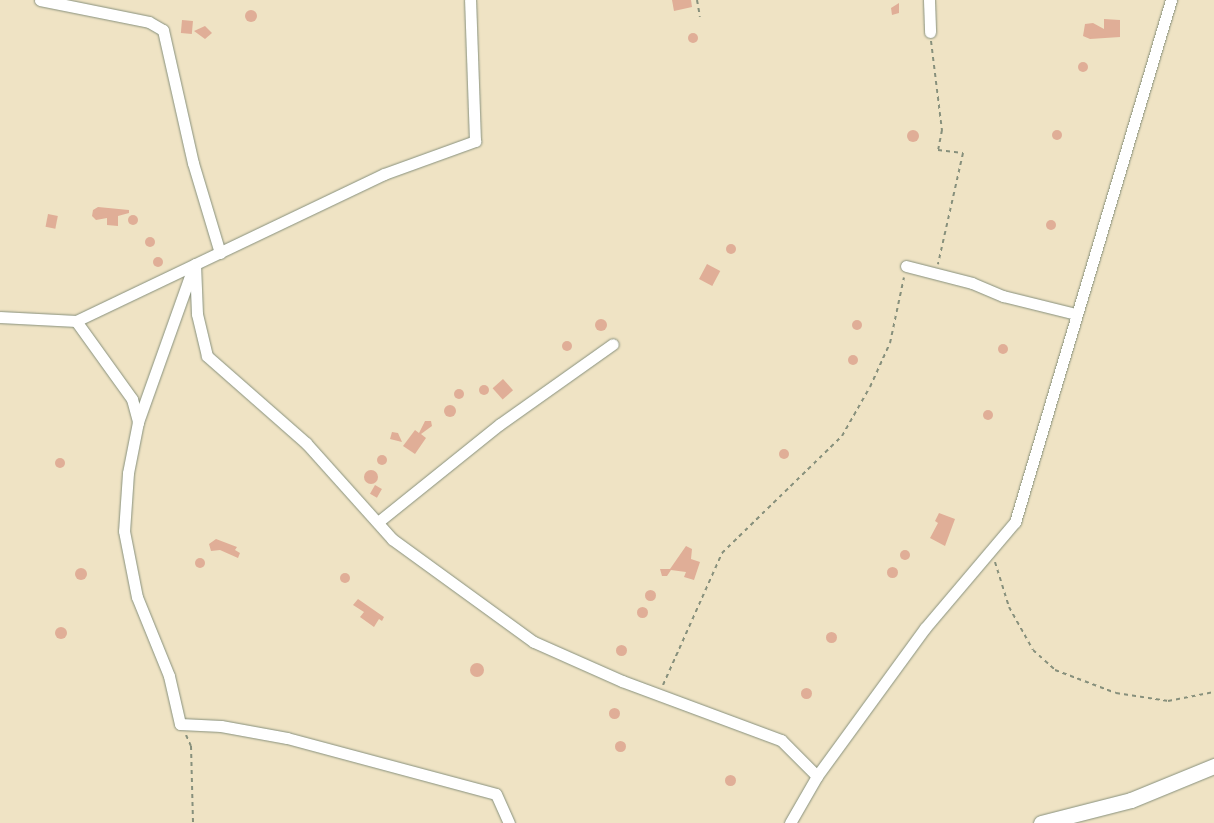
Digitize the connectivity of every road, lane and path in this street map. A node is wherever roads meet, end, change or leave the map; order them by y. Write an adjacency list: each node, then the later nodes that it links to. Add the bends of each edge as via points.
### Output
1 (40, 0): 8 (street, via 149,22 162,30 192,163)
2 (470, 0): 8 (street, via 475,140 384,174)
3 (697, 0): 6 (path)
4 (929, 0): 7 (street)
5 (1171, 0): 12 (street)
6 (700, 17)
7 (930, 32): 11 (path, via 942,130 938,150 963,153)
8 (220, 253): 9 (street)
9 (195, 264): 14 (street); 16 (street); 17 (street, via 197,314 207,356 306,443)
10 (906, 266): 11 (street); 20 (path, via 890,343 842,436 722,553)
11 (936, 274): 12 (street)
12 (1076, 314): 18 (street, via 1016,522)
13 (0, 317): 14 (street)
14 (76, 322): 16 (street, via 132,399)
15 (613, 344): 17 (street, via 500,424)
16 (138, 422): 21 (street, via 128,473 124,531 137,597 169,676)
17 (378, 522): 20 (street, via 392,539 534,642)
18 (992, 550): 19 (path, via 1009,607 1033,650 1055,670 1116,693 1168,701); 23 (street, via 925,628)
19 (1214, 692)
20 (659, 694): 23 (street, via 781,740)
21 (180, 724): 24 (path, via 191,746); 25 (street, via 221,726 287,738 496,794)
22 (1214, 766): 27 (main road, via 1131,800)
23 (818, 776): 26 (street)
24 (192, 823)
25 (509, 823)
26 (790, 823)
27 (1041, 823)

